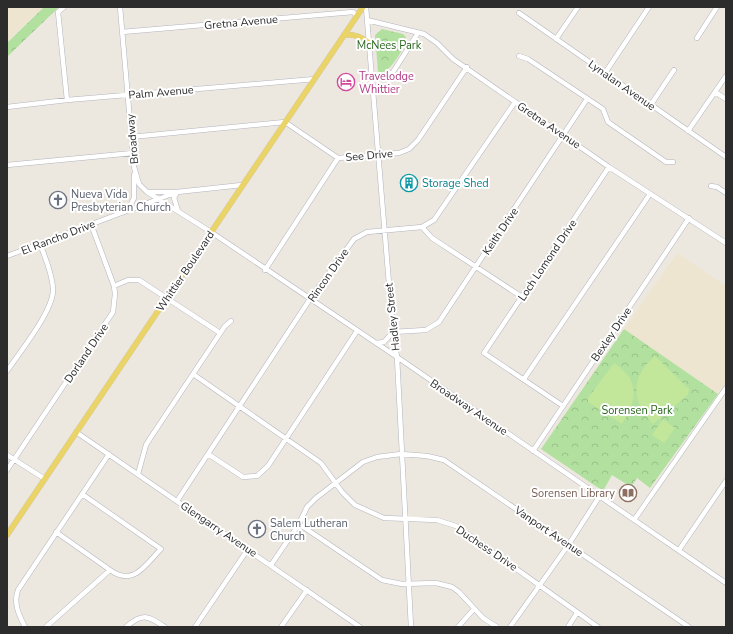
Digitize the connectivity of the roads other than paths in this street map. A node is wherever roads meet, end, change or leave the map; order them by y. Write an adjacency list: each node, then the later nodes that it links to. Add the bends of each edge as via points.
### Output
1 (64, 7): 27 (street, via 58,12)
2 (120, 7): 10 (street, Broadway)
3 (365, 7): 8 (main road, Whittier Boulevard); 9 (street, Hadley Street)
4 (578, 7): 14 (street)
5 (649, 7): 19 (street)
6 (717, 7): 13 (street)
7 (519, 13): 14 (street, Lynalan Avenue)
8 (357, 16): 10 (street, Gretna Avenue, via 353,12); 12 (main road, Whittier Boulevard)
9 (367, 20): 11 (street, Gretna Avenue); 15 (street, Hadley Street)
10 (122, 32): 24 (street, Broadway)
11 (418, 33): 17 (street, Gretna Avenue, via 437,43 453,59); 21 (street, via 393,72 383,77)
12 (344, 35): 15 (main road, via 352,34); 22 (main road, Whittier Boulevard)
13 (697, 38)
14 (556, 39): 19 (street, Lynalan Avenue)
15 (369, 43): 21 (street, Hadley Street)
16 (519, 56): 25 (street, via 528,59)
17 (467, 67): 28 (street, Gretna Avenue); 36 (street, See Drive, via 413,146 404,152)
18 (674, 70): 29 (street)
19 (605, 73): 29 (street, Lynalan Avenue)
20 (726, 76): 23 (street)
21 (372, 78): 36 (street, Hadley Street)
22 (315, 79): 24 (street, Palm Avenue); 31 (main road, Whittier Boulevard)
23 (715, 92): 26 (street); 32 (street)
24 (128, 94): 27 (street, Palm Avenue); 34 (street, Broadway)
25 (587, 99): 33 (street, Keith Drive); 39 (street, via 603,109 608,122 666,162)
26 (726, 99)
27 (67, 100): 30 (street, Palm Avenue)
28 (515, 102): 33 (street, Gretna Avenue); 54 (street, via 439,214 429,225)
29 (650, 106): 32 (street, Lynalan Avenue)
30 (7, 107)
31 (285, 122): 34 (street); 38 (street); 43 (main road, Whittier Boulevard)
32 (688, 131): 37 (street, Lynalan Avenue)
33 (564, 134): 42 (street, Gretna Avenue); 60 (street, Keith Drive)
34 (131, 137): 35 (street, Broadway)
35 (133, 153): 40 (street); 41 (street, Broadway)
36 (379, 154): 38 (street, See Drive); 55 (street, Hadley Street)
37 (726, 157)
38 (338, 158): 61 (street, See Drive)
39 (673, 162)
40 (7, 165)
41 (134, 167): 45 (street, Broadway, via 140,184); 50 (street, via 134,198)
42 (609, 167): 48 (street, Gretna Avenue); 63 (street, Loch Lomond Drive)
43 (242, 185): 46 (street, El Rancho Drive); 56 (main road, Whittier Boulevard)
44 (711, 186): 47 (street, via 717,186)
45 (148, 192): 46 (street, El Rancho Drive); 49 (street, Broadway)
46 (176, 192): 49 (street, El Rancho Drive); 51 (street, via 174,198)
47 (726, 192)
48 (650, 194): 52 (street, Gretna Avenue); 74 (street)
49 (158, 199): 50 (street, El Rancho Drive); 51 (street, Broadway)
50 (127, 211): 53 (street, El Rancho Drive)
51 (178, 211): 56 (street, Broadway)
52 (689, 218): 57 (street, Gretna Avenue); 76 (street, Bexley Drive)
53 (91, 224): 58 (street, El Rancho Drive); 62 (street, Dorland Drive)
54 (422, 227): 55 (street, Rincon Drive); 60 (street, via 432,238)
55 (385, 231): 65 (street, Rincon Drive, via 367,232 354,239); 68 (street, Hadley Street)
56 (211, 232): 61 (street, Broadway Avenue); 64 (main road, Whittier Boulevard)
57 (726, 243)
58 (40, 244): 59 (street, El Rancho Drive); 72 (street, via 54,288 52,298 43,317)
59 (7, 256)
60 (476, 267): 63 (street); 68 (street, Keith Drive, via 440,322 426,330)
61 (265, 270): 65 (street, Broadway Avenue)
62 (114, 286): 64 (street, via 128,280 139,280); 85 (street, Dorland Drive, via 116,294 113,312)
63 (522, 297): 74 (street, Loch Lomond Drive, via 484,353)
64 (167, 298): 69 (street); 78 (main road, Whittier Boulevard)
65 (310, 299): 67 (street, Broadway Avenue); 77 (street, Rincon Drive)
66 (231, 321): 69 (street)
67 (357, 331): 70 (street, Broadway Avenue); 79 (street)
68 (393, 332): 70 (street, via 384,342); 71 (street, Hadley Street)
69 (220, 333): 73 (street)
70 (376, 343): 71 (street, Broadway Avenue)
71 (397, 357): 80 (street, Broadway Avenue); 83 (street, Hadley Street)
72 (7, 371)
73 (193, 374): 77 (street, Duchess Drive); 87 (street, via 146,445)
74 (524, 379): 76 (street)
75 (726, 388): 95 (street)
76 (563, 406): 80 (street, Bexley Drive)
77 (239, 408): 79 (street, Duchess Drive); 82 (street, Rincon Drive)
78 (76, 432): 81 (street, Glengarry Avenue); 88 (main road, Whittier Boulevard)
79 (286, 439): 82 (street, via 268,466 257,476 244,478); 90 (street, Duchess Drive, via 321,463)
80 (533, 451): 92 (street, Broadway Avenue)
81 (109, 454): 87 (street, Glengarry Avenue); 91 (street)
82 (208, 454): 93 (street, Rincon Drive)
83 (401, 454): 90 (street, Vanport Avenue, via 377,457 363,462); 94 (street, Hadley Street); 99 (street, Vanport Avenue, via 444,460)
84 (7, 455): 85 (street)
85 (14, 460): 86 (street, Dorland Drive); 88 (street)
86 (7, 470)
87 (138, 474): 93 (street, Glengarry Avenue)
88 (45, 479): 98 (main road, Whittier Boulevard)
89 (726, 481): 101 (street)
90 (335, 482): 94 (street, Duchess Drive, via 355,505 367,512 384,518); 96 (street, Vanport Avenue, via 308,507)
91 (82, 494): 97 (street); 103 (street, via 161,549 133,576 119,576)
92 (599, 498): 95 (street, Broadway Avenue); 99 (street)
93 (177, 500): 100 (street, Glengarry Avenue)
94 (405, 519): 106 (street, Hadley Street); 107 (street, Duchess Drive, via 437,520 456,526)
95 (634, 520): 101 (street, Broadway Avenue)
96 (299, 524): 102 (street, Vanport Avenue); 106 (street, via 375,576 390,582)
97 (56, 532): 103 (street); 111 (street, via 15,597 18,613)
98 (7, 535)
99 (569, 544): 107 (street); 124 (street, Vanport Avenue)
100 (248, 549): 102 (street, Glengarry Avenue); 115 (street)
101 (679, 550): 105 (street, Broadway Avenue)
102 (271, 566): 108 (street, Glengarry Avenue)
103 (110, 570): 112 (street)
104 (726, 576): 105 (street)
105 (724, 582)
106 (408, 584): 109 (street, via 436,583 452,587); 118 (street, Hadley Street)
107 (540, 585): 110 (street, Duchess Drive); 121 (street)
108 (307, 590): 116 (street); 117 (street, Glengarry Avenue)
109 (474, 609): 119 (street); 120 (street)
110 (577, 613): 122 (street); 123 (street, Duchess Drive)
111 (25, 627)
112 (46, 627)
113 (126, 627): 114 (street, via 136,618 143,616)
114 (165, 627)
115 (195, 627)
116 (281, 627)
117 (360, 627)
118 (411, 627)
119 (458, 627)
120 (497, 627)
121 (510, 627)
122 (568, 627)
123 (598, 627)
124 (690, 627)

